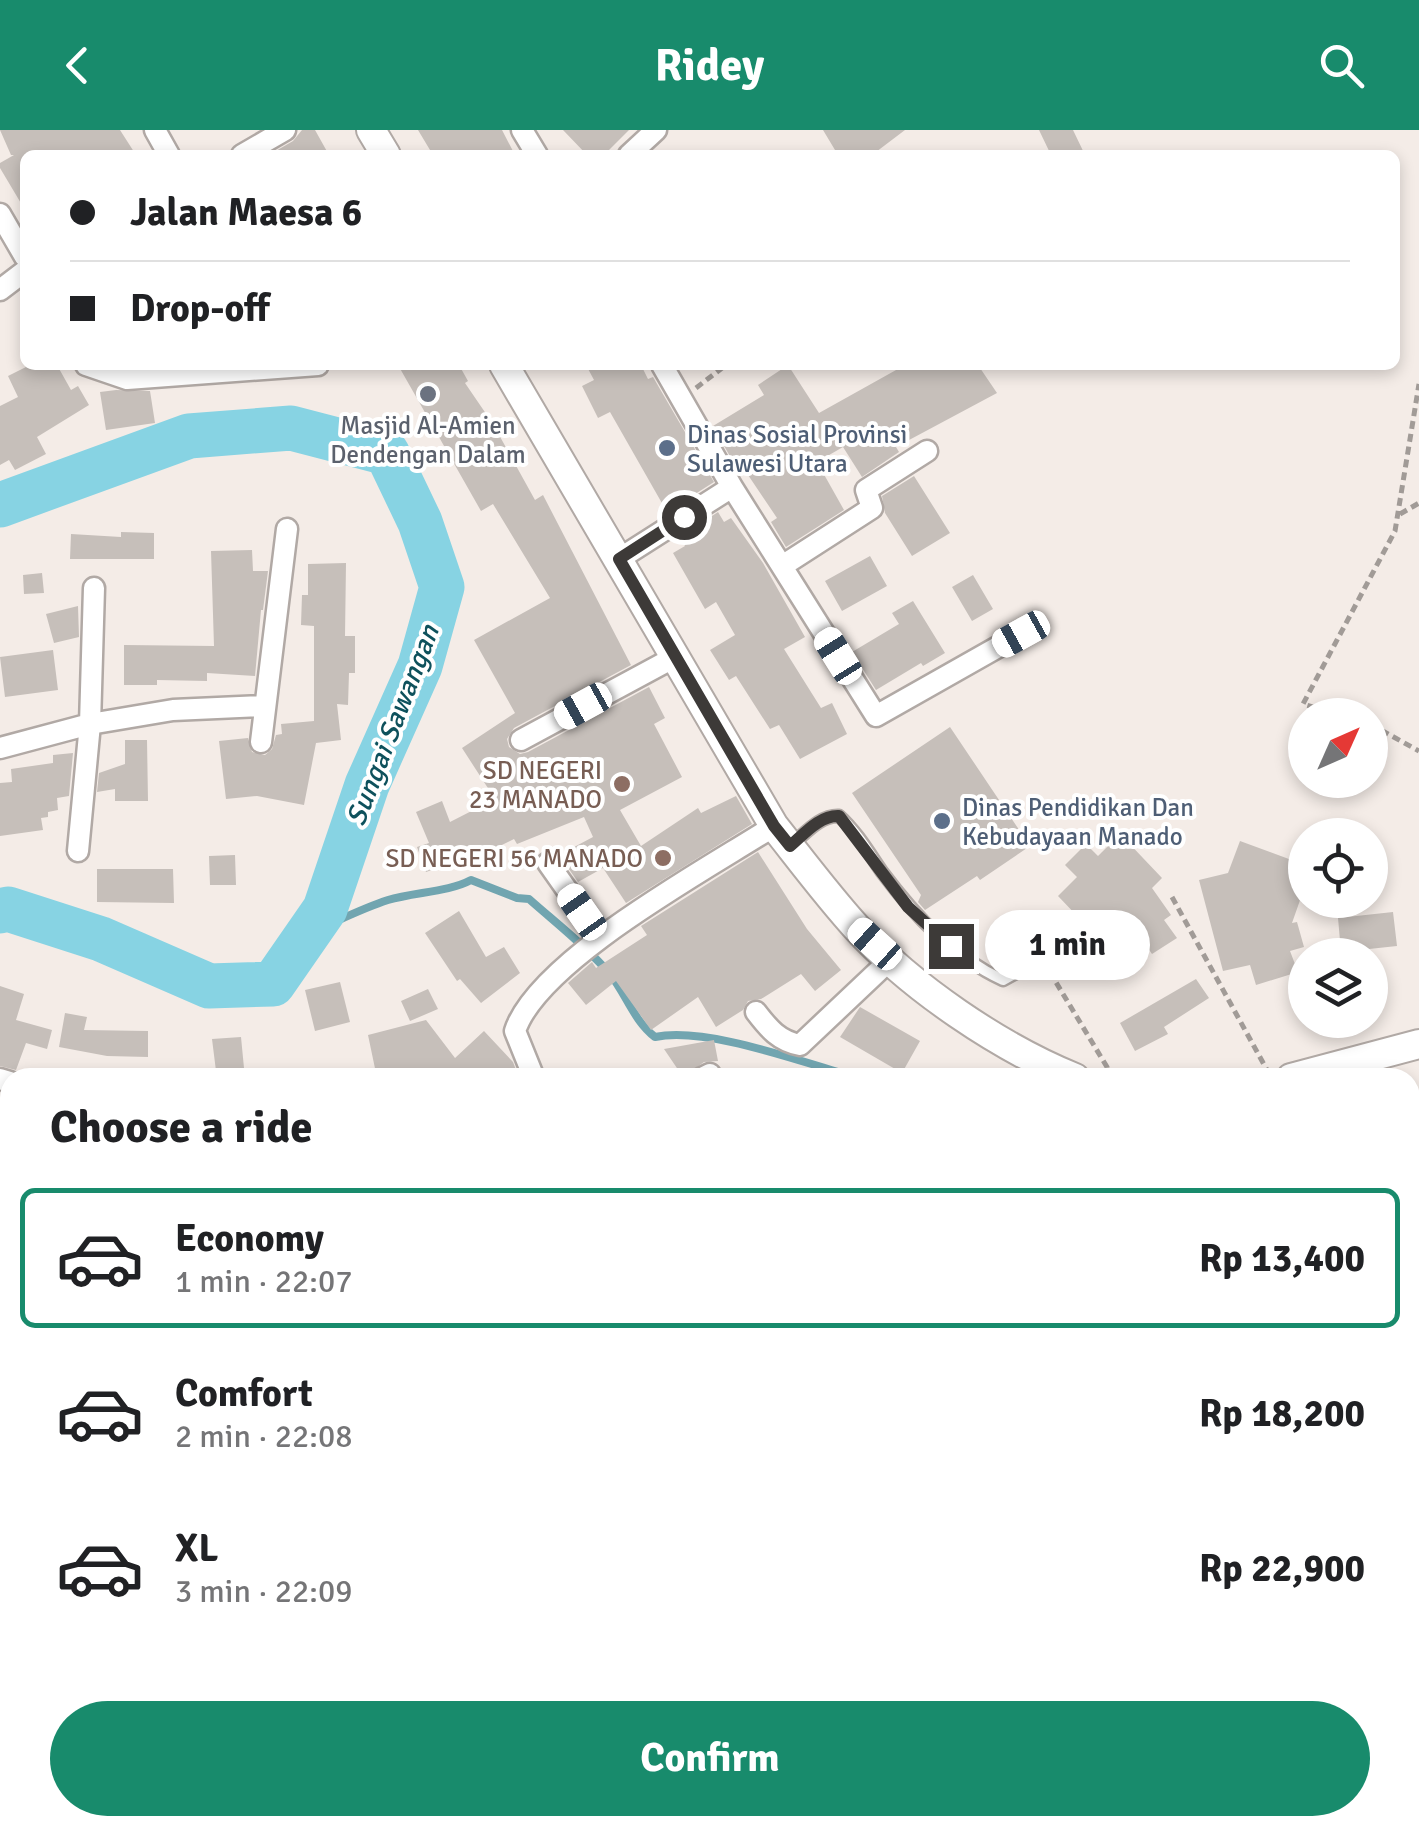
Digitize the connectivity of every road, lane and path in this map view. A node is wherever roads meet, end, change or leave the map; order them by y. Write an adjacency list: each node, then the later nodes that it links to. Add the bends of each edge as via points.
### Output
1 (285, 130): 3 (street)
2 (656, 130): 4 (street)
3 (251, 150)
4 (634, 150)
5 (0, 214): 6 (street)
6 (20, 249)
7 (20, 275): 8 (street)
8 (0, 290)
9 (102, 370): 10 (street, via 127,378)
10 (228, 370)
11 (507, 370): 21 (street)
12 (665, 370): 15 (street)
13 (720, 370): 15 (path)
14 (1419, 384): 19 (path)
15 (682, 399): 17 (street)
16 (927, 451): 22 (street, via 866,490 872,508)
17 (732, 487): 21 (street); 22 (street)
18 (1419, 504): 19 (path)
19 (1398, 515): 26 (path)
20 (287, 529): 27 (street)
21 (619, 559): 25 (street)
22 (782, 566): 24 (street, via 876,716)
23 (94, 588): 28 (street)
24 (1021, 634)
25 (675, 657): 30 (street); 34 (street)
26 (1305, 698)
27 (264, 706): 28 (street, via 173,710); 31 (street)
28 (90, 724): 32 (street); 35 (street)
29 (1388, 734): 33 (path)
30 (521, 740)
31 (261, 742)
32 (0, 748)
33 (1419, 750)
34 (782, 836): 39 (street); 40 (street, via 858,930); 41 (lane, via 839,816 934,933 1004,980)
35 (78, 851)
36 (548, 863): 39 (street)
37 (1172, 896): 47 (path)
38 (1016, 916): 46 (path)
39 (594, 941): 44 (street, via 521,1012 515,1031)
40 (892, 959): 42 (street, via 800,1045 770,1031); 45 (street, via 953,1012)
41 (1023, 969)
42 (756, 1012)
43 (1419, 1044): 48 (street)
44 (530, 1068)
45 (1055, 1068)
46 (1107, 1068)
47 (1265, 1068)
48 (1329, 1068)

